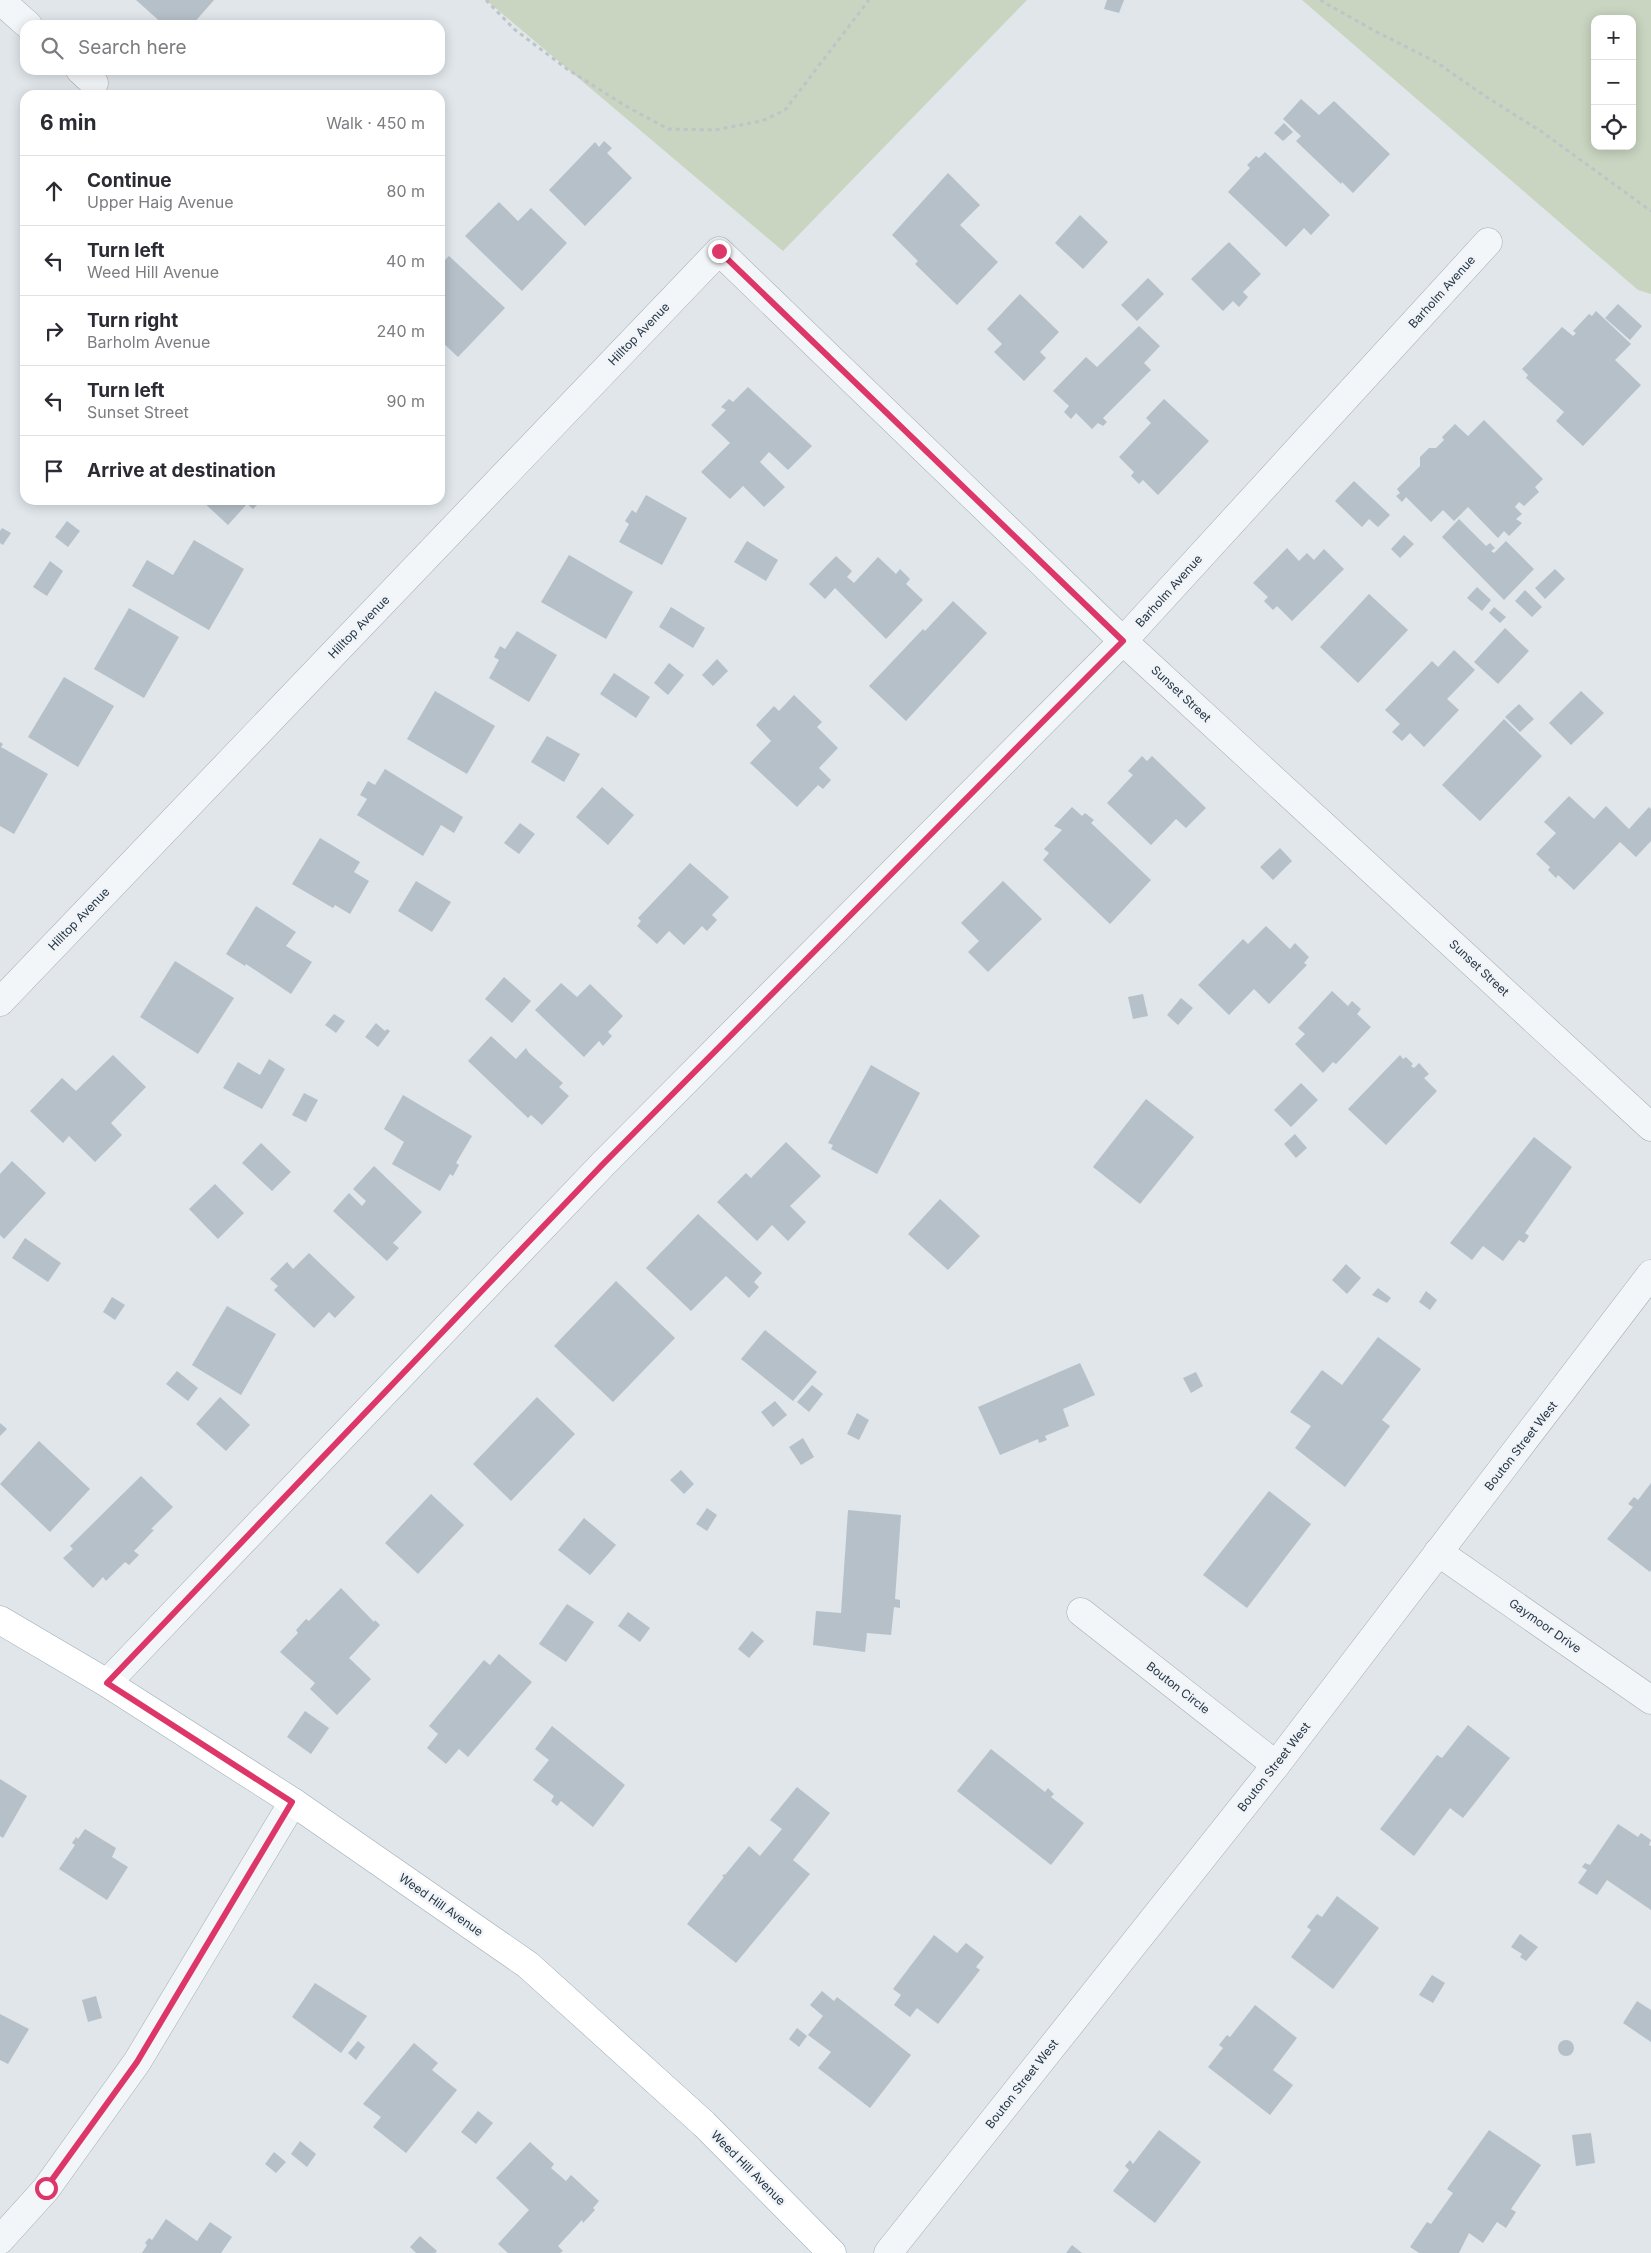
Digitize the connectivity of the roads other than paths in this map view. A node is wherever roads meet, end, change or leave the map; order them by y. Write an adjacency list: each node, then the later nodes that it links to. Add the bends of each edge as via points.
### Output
1 (0, 0): 2 (street)
2 (22, 20)
3 (1488, 242): 5 (street, Barholm Avenue)
4 (719, 251): 5 (street, Sunset Street); 6 (street, Hilltop Avenue)
5 (1123, 641): 7 (street, Sunset Street); 12 (street, Barholm Avenue, via 603,1164)
6 (0, 1002)
7 (1651, 1127)
8 (1651, 1274): 9 (street, Bouton Street West)
9 (1438, 1552): 13 (street, Gaymoor Drive); 14 (street, Bouton Street West)
10 (1081, 1612): 14 (street, Bouton Circle)
11 (0, 1620): 12 (main road, Weed Hill Avenue)
12 (107, 1683): 15 (main road, Weed Hill Avenue)
13 (1651, 1700)
14 (1276, 1765): 18 (street, Bouton Street West)
15 (292, 1802): 16 (street, via 137,2062 46,2188); 17 (main road, Weed Hill Avenue, via 528,1965 704,2124)
16 (0, 2240)
17 (832, 2253)
18 (888, 2253)

